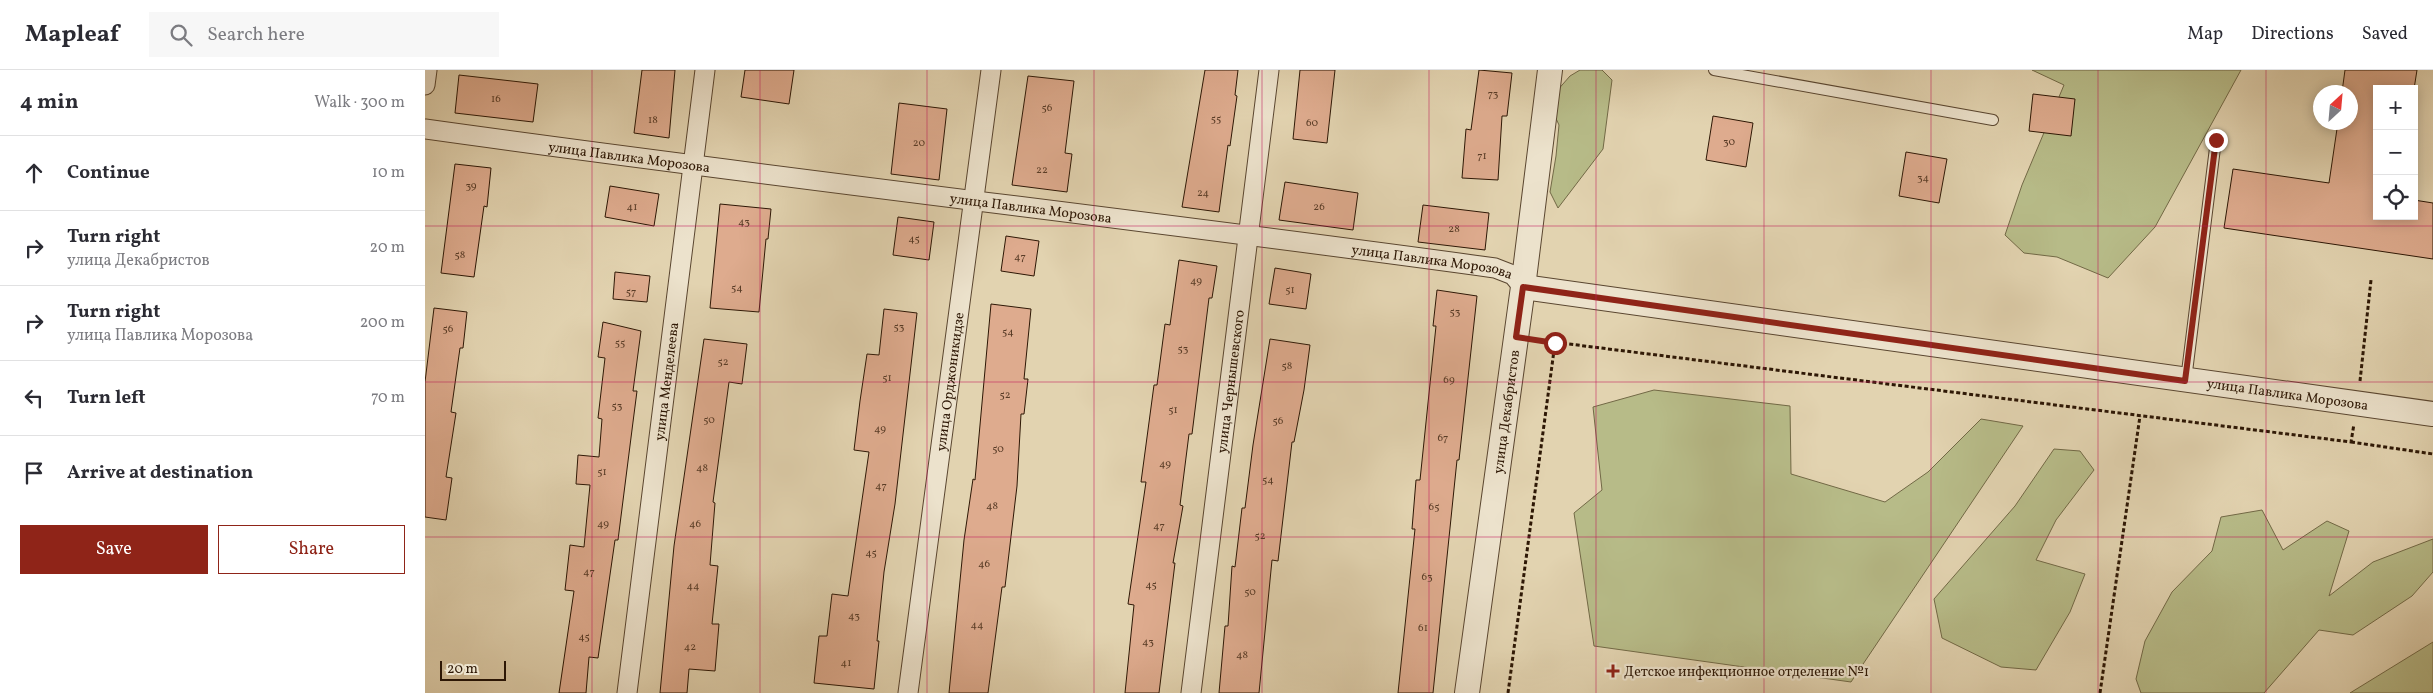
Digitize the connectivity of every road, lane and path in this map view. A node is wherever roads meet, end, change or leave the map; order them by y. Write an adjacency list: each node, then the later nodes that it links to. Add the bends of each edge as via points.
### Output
1 (427, 70): 7 (street)
2 (705, 70): 11 (street, улица Менделеева)
3 (991, 70): 12 (street, улица Орджоникидзе)
4 (1269, 70): 13 (street, улица Чернышевского)
5 (1550, 70): 15 (street, улица Декабристов)
6 (1714, 70): 8 (lane)
7 (425, 85)
8 (1993, 120)
9 (425, 129): 11 (street, улица Павлика Морозова)
10 (2216, 140): 18 (lane)
11 (693, 167): 12 (street, улица Павлика Морозова); 24 (street, улица Менделеева)
12 (974, 200): 13 (street, улица Павлика Морозова); 25 (street, улица Орджоникидзе)
13 (1249, 234): 15 (street, улица Павлика Морозова, via 1495,268 1513,275); 26 (street, улица Чернышевского)
14 (2371, 280): 19 (path)
15 (1523, 287): 16 (street, улица Декабристов); 18 (street, улица Павлика Морозова)
16 (1516, 337): 17 (path); 27 (street, улица Декабристов)
17 (1555, 343): 21 (path); 28 (path)
18 (2185, 381): 19 (street, улица Павлика Морозова)
19 (2358, 403): 20 (street, улица Павлика Морозова); 22 (path)
20 (2433, 414)
21 (2140, 416): 22 (path); 29 (path)
22 (2351, 442): 23 (path)
23 (2433, 454)
24 (627, 693)
25 (908, 693)
26 (1191, 693)
27 (1467, 693)
28 (1508, 693)
29 (2100, 693)

